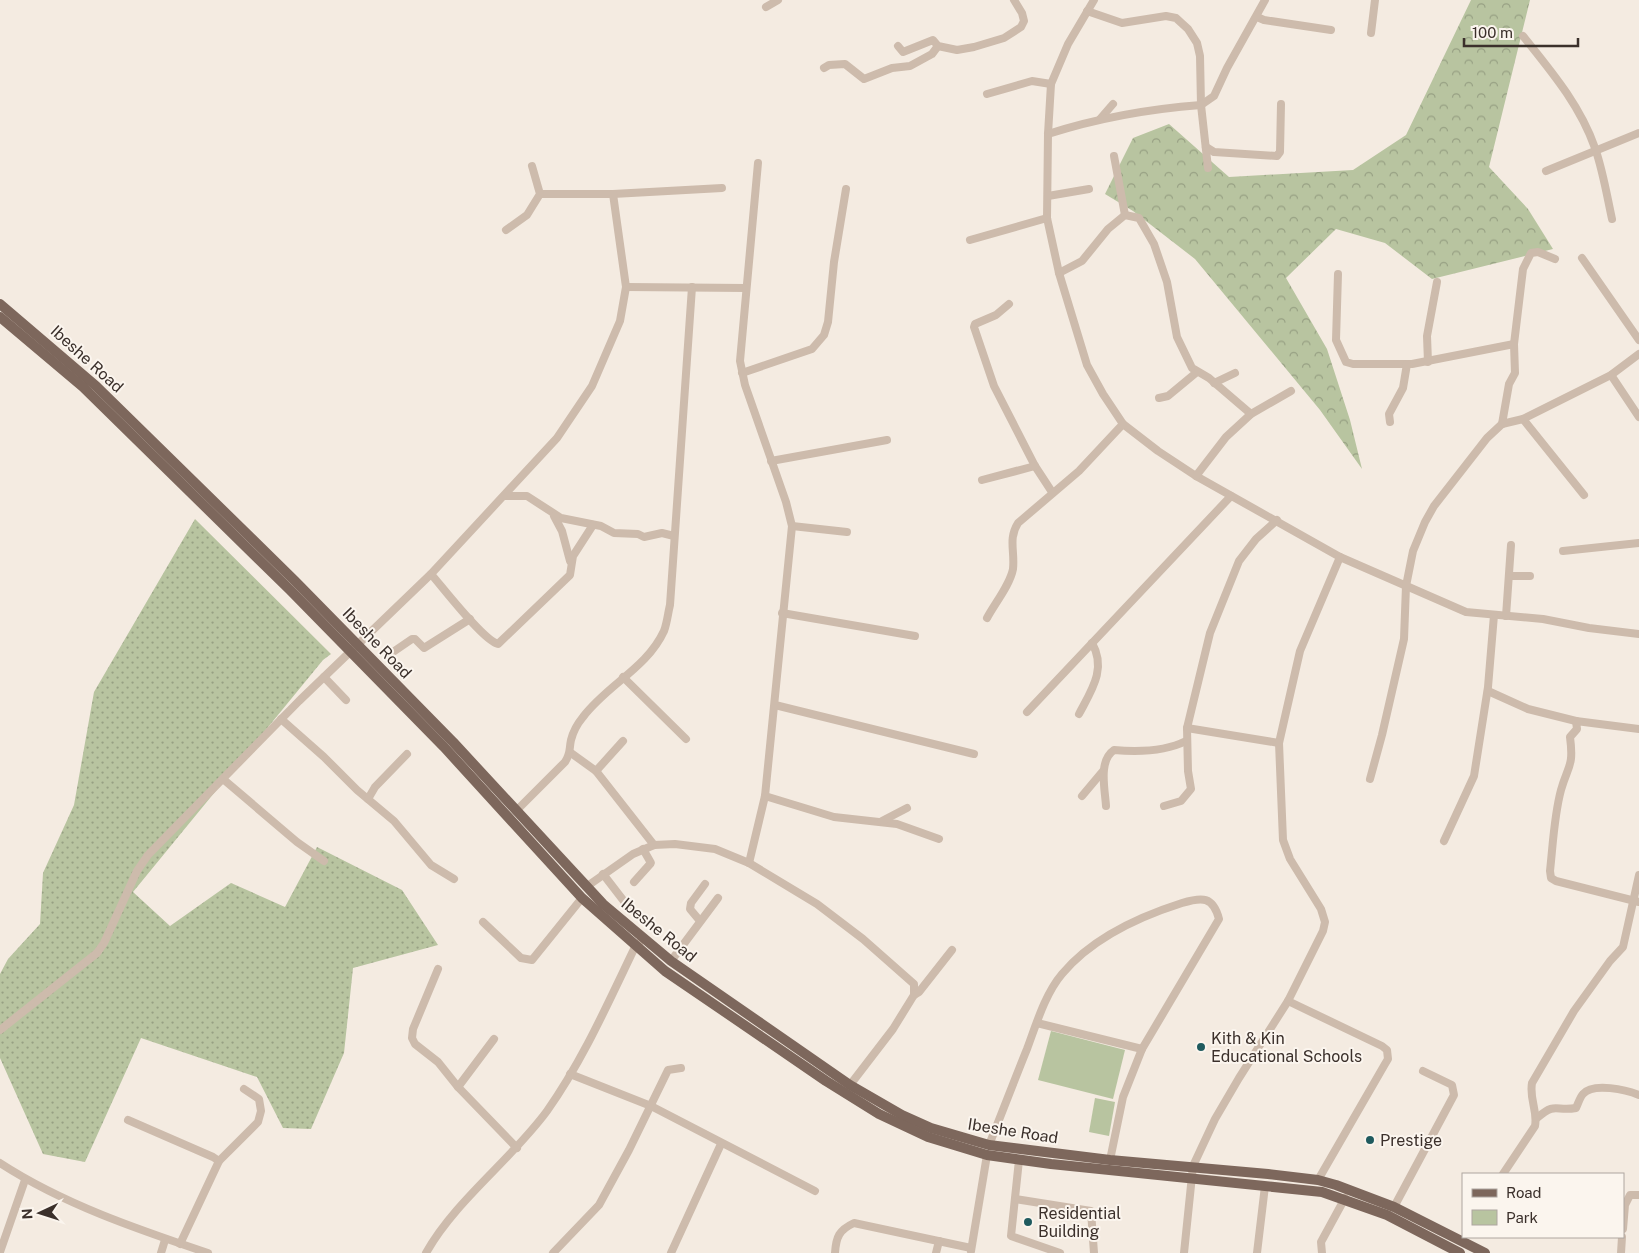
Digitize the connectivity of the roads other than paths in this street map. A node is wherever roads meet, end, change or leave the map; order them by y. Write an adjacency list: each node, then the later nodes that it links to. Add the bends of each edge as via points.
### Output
1 (778, 0): 6 (street)
2 (1014, 0): 13 (street, via 1024,21 1021,27 1004,38 957,50)
3 (1094, 0): 7 (street)
4 (1265, 0): 8 (street)
5 (1375, 0): 10 (street)
6 (766, 7)
7 (1087, 11): 15 (street); 19 (street, via 1122,23 1166,16 1176,18 1197,43)
8 (1256, 16): 9 (street); 19 (street, via 1214,96)
9 (1331, 30)
10 (1371, 33)
11 (1523, 36): 24 (street, via 1564,88)
12 (898, 46): 13 (street, via 903,52 933,40)
13 (938, 46): 14 (street, via 932,54 910,66 892,68 864,79 845,64)
14 (824, 68)
15 (1051, 84): 16 (street, via 1032,82); 22 (street)
16 (987, 94)
17 (1113, 104): 20 (street)
18 (1282, 104): 23 (street, via 1280,152 1277,156 1214,152)
19 (1201, 105): 20 (street, via 1152,109); 23 (street)
20 (1100, 119): 22 (street)
21 (1639, 133): 24 (street)
22 (1048, 134): 35 (street)
23 (1206, 147): 28 (street)
24 (1596, 149): 29 (street); 38 (street)
25 (1114, 156): 36 (street)
26 (758, 163): 48 (street)
27 (532, 166): 33 (street)
28 (1208, 168)
29 (1546, 171)
30 (722, 188): 34 (street)
31 (846, 189): 58 (street, via 824,335 812,350)
32 (1089, 189): 35 (street)
33 (540, 194): 34 (street); 39 (street, via 528,215)
34 (613, 194): 46 (street)
35 (1048, 196): 37 (street)
36 (1125, 215): 43 (street, via 1108,229 1082,261); 57 (street, via 1139,218 1154,244 1167,282 1177,338)
37 (1047, 218): 40 (street); 43 (street)
38 (1612, 219)
39 (506, 230)
40 (970, 240)
41 (1582, 258): 52 (street)
42 (1555, 259): 53 (street, via 1538,252 1527,257)
43 (1059, 273): 68 (street, via 1088,365)
44 (1338, 274): 56 (street, via 1336,340 1346,362)
45 (1437, 282): 55 (street, via 1427,336)
46 (626, 287): 47 (street); 77 (street, via 620,321 592,386 557,438)
47 (692, 287): 48 (street); 84 (street)
48 (746, 288): 58 (street, via 740,361)
49 (0, 304): 102 (main road, Ibeshe Road, via 96,386)
50 (1009, 304): 72 (street, via 974,326 994,386)
51 (0, 317): 102 (main road, Ibeshe Road, via 83,387)
52 (1639, 340)
53 (1514, 344): 55 (street); 69 (street, via 1515,373 1509,384)
54 (1639, 354): 60 (street)
55 (1428, 362): 56 (street)
56 (1407, 364): 67 (street, via 1403,388 1389,414)
57 (1197, 372): 61 (street); 63 (street, via 1168,396)
58 (742, 373): 71 (street)
59 (1235, 373): 61 (street)
60 (1612, 375): 65 (street); 66 (street)
61 (1214, 383): 64 (street)
62 (1291, 391): 64 (street)
63 (1159, 398)
64 (1251, 414): 73 (street, via 1226,437)
65 (1639, 417)
66 (1523, 419): 69 (street); 76 (street)
67 (1390, 422)
68 (1123, 424): 73 (street); 75 (street, via 1079,471)
69 (1502, 424): 93 (street, via 1470,460 1425,522)
70 (887, 440): 71 (street)
71 (771, 460): 82 (street)
72 (1035, 466): 74 (street); 75 (street)
73 (1196, 476): 78 (street)
74 (982, 480)
75 (1052, 492): 97 (street, via 1012,532 1011,576)
76 (1584, 495)
77 (505, 496): 79 (street, via 527,496); 90 (street)
78 (1231, 496): 80 (street); 101 (street)
79 (554, 515): 81 (street); 89 (street)
80 (1277, 520): 88 (street); 113 (street, via 1239,561 1210,633)
81 (593, 524): 84 (street, via 614,533); 89 (street)
82 (792, 526): 83 (street); 94 (street)
83 (847, 532)
84 (674, 536): 105 (street, via 670,605 664,630 655,647 632,672)
85 (1639, 543): 87 (street)
86 (1510, 545): 91 (street)
87 (1564, 551)
88 (1340, 557): 93 (street); 118 (street, via 1300,651)
89 (571, 565): 98 (street, via 570,575 498,644 492,642)
90 (431, 574): 98 (street); 102 (street)
91 (1509, 576): 92 (street); 96 (street)
92 (1530, 576)
93 (1406, 586): 95 (street, via 1466,612); 125 (street, via 1404,640)
94 (782, 613): 100 (street); 108 (street)
95 (1494, 615): 96 (street); 106 (street)
96 (1506, 616): 99 (street)
97 (987, 618)
98 (470, 619): 103 (street, via 424,648 412,639)
99 (1639, 634)
100 (915, 636)
101 (1092, 643): 109 (street); 110 (street, via 1098,652 1098,678)
102 (354, 647): 104 (street); 132 (main road, Ibeshe Road, via 453,742); 146 (main road, Ibeshe Road)
103 (393, 652)
104 (324, 677): 107 (street); 111 (street)
105 (623, 677): 115 (street); 119 (street, via 595,701 582,718 570,742)
106 (1488, 691): 112 (street, via 1528,710); 135 (street, via 1474,776)
107 (346, 700)
108 (775, 705): 121 (street); 126 (street)
109 (1027, 712)
110 (1079, 714)
111 (282, 720): 124 (street); 128 (street)
112 (1576, 721): 114 (street); 148 (street, via 1577,729 1570,737 1573,755 1555,825 1551,878)
113 (1187, 728): 117 (street); 118 (street)
114 (1639, 729)
115 (686, 739)
116 (623, 741): 122 (street)
117 (1186, 741): 123 (street, via 1163,749 1114,750 1108,753); 130 (street, via 1191,788 1181,801)
118 (1279, 743): 158 (street, via 1283,840 1325,922 1324,931)
119 (571, 753): 122 (street); 132 (street, via 566,762)
120 (407, 754): 128 (street, via 375,787)
121 (974, 754)
122 (596, 771): 136 (street)
123 (1103, 771): 127 (street); 129 (street)
124 (222, 779): 138 (street); 160 (street, via 148,855 97,952)
125 (1370, 779)
126 (765, 796): 133 (street, via 834,817); 139 (street)
127 (1082, 796)
128 (368, 799): 142 (street, via 394,821 431,865)
129 (1106, 806)
130 (1164, 806)
131 (907, 808): 133 (street)
132 (516, 811): 145 (main road, Ibeshe Road)
133 (880, 822): 134 (street)
134 (939, 839)
135 (1444, 841)
136 (654, 845): 137 (street); 139 (street, via 715,849)
137 (643, 848): 140 (street); 143 (street, via 651,863)
138 (324, 861)
139 (749, 863): 157 (street, via 816,904 863,940 914,984)
140 (603, 874): 145 (street); 149 (street)
141 (1639, 875): 148 (street)
142 (454, 879)
143 (634, 882)
144 (705, 884): 150 (street, via 690,909)
145 (586, 887): 152 (main road, Ibeshe Road)
146 (582, 898): 151 (street, via 532,960 521,958); 153 (main road, Ibeshe Road)
147 (718, 898): 150 (street)
148 (1636, 902): 171 (street, via 1623,947 1574,1011 1532,1083 1530,1093)
149 (630, 909)
150 (700, 921): 155 (street)
151 (483, 922)
152 (642, 939): 153 (street); 155 (main road, Ibeshe Road)
153 (635, 947): 165 (street); 175 (main road, Ibeshe Road, via 725,1014 879,1114 928,1137)
154 (952, 950): 157 (street)
155 (671, 961): 166 (main road, Ibeshe Road)
156 (438, 969): 167 (street, via 412,1038 438,1062)
157 (914, 995): 166 (street, via 893,1029)
158 (1288, 1001): 180 (street, via 1215,1120); 183 (street, via 1382,1046 1388,1054)
159 (1037, 1023): 162 (street); 162 (street, via 1061,975 1096,942 1146,915 1183,903 1207,900 1214,905 1219,919); 175 (street)
160 (0, 1030)
161 (494, 1039): 167 (street)
162 (1142, 1049): 177 (street, via 1123,1097)
163 (681, 1068): 170 (street, via 668,1070)
164 (1423, 1070): 189 (street, via 1452,1085 1454,1095)
165 (570, 1074): 170 (street); 174 (street, via 547,1111)
166 (850, 1085): 175 (main road, Ibeshe Road, via 930,1128)
167 (458, 1087): 174 (street)
168 (244, 1089): 178 (street, via 259,1099 261,1111 258,1122)
169 (1639, 1094): 171 (street, via 1621,1089 1592,1089 1583,1094 1576,1108 1555,1106)
170 (651, 1106): 173 (street); 202 (street, via 599,1205)
171 (1537, 1118): 181 (street)
172 (128, 1120): 178 (street, via 213,1156)
173 (721, 1144): 185 (street); 198 (street)
174 (517, 1148): 201 (street, via 446,1223)
175 (988, 1150): 176 (main road, Ibeshe Road); 177 (main road, Ibeshe Road); 196 (street)
176 (1019, 1160): 180 (main road, Ibeshe Road); 188 (street)
177 (1110, 1160): 180 (main road, Ibeshe Road)
178 (219, 1162): 195 (street)
179 (0, 1163): 182 (street)
180 (1193, 1172): 183 (main road, Ibeshe Road); 184 (main road, Ibeshe Road); 207 (street)
181 (1504, 1173)
182 (25, 1180): 192 (street); 197 (street)
183 (1318, 1180): 189 (main road, Ibeshe Road)
184 (1265, 1186): 187 (main road, Ibeshe Road, via 1300,1188); 208 (street)
185 (815, 1191)
186 (1639, 1195): 190 (street, via 1630,1195 1626,1200)
187 (1345, 1198): 209 (street, via 1321,1242); 210 (main road, Ibeshe Road)
188 (1015, 1199): 205 (street, via 1011,1236); 206 (street, via 1091,1211)
189 (1394, 1207): 193 (main road, Ibeshe Road)
190 (1624, 1219)
191 (1622, 1238): 212 (street)
192 (165, 1240): 195 (street); 199 (street)
193 (1466, 1240): 211 (main road, Ibeshe Road)
194 (938, 1241): 196 (street); 203 (street, via 854,1223 842,1229 836,1239); 204 (street)
195 (180, 1244): 200 (street)
196 (971, 1251)
197 (0, 1252)
198 (673, 1252)
199 (161, 1253)
200 (208, 1253)
201 (426, 1253)
202 (553, 1253)
203 (835, 1253)
204 (936, 1253)
205 (1060, 1253)
206 (1094, 1253)
207 (1184, 1253)
208 (1257, 1253)
209 (1322, 1253)
210 (1460, 1253)
211 (1484, 1253)
212 (1621, 1253)

